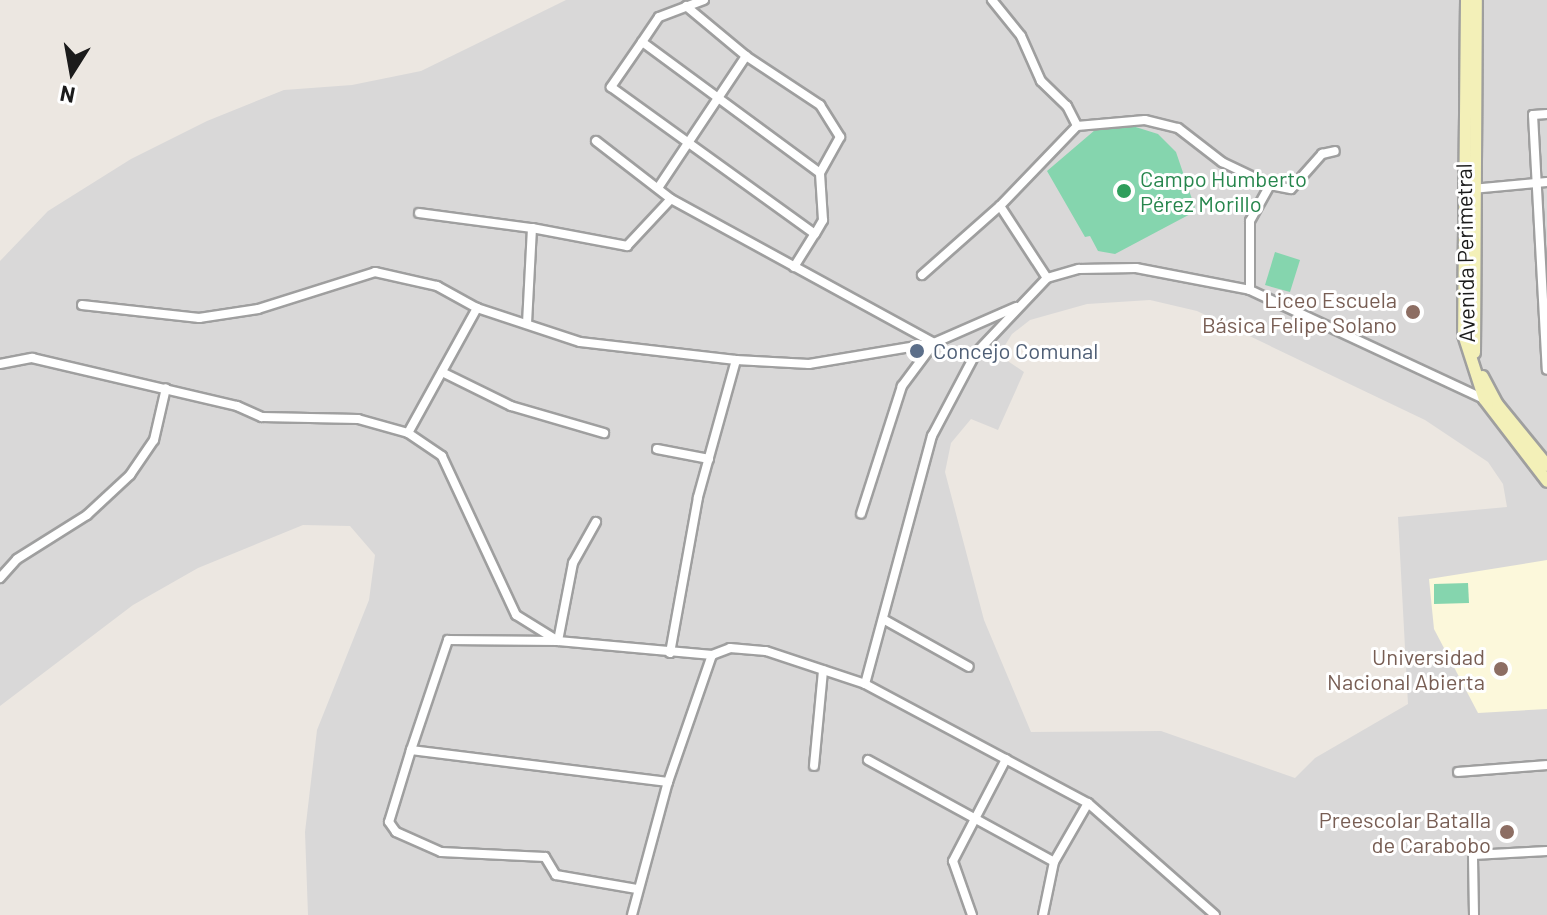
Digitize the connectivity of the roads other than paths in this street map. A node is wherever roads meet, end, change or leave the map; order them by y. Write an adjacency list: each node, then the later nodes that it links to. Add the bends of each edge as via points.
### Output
1 (701, 0): 5 (street)
2 (992, 0): 10 (street, via 1021,36 1041,81 1067,106)
3 (1466, 0): 39 (main road, Avenida Perimetral, via 1463,334)
4 (1476, 0): 19 (main road, Avenida Perimetral)
5 (686, 6): 6 (street, via 659,17); 7 (street)
6 (642, 42): 8 (street); 12 (street, via 611,87)
7 (746, 56): 8 (street); 14 (street, via 820,105 827,116 840,137)
8 (717, 97): 12 (street); 14 (street)
9 (1547, 114): 15 (street, via 1533,115)
10 (1077, 126): 17 (street, via 1145,120 1178,128 1222,162); 21 (street)
11 (596, 141): 18 (street)
12 (688, 141): 18 (street); 24 (street)
13 (1335, 151): 17 (street, via 1322,154 1291,189)
14 (820, 173): 24 (street, via 823,220)
15 (1534, 182): 16 (street); 19 (street); 36 (street)
16 (1547, 182)
17 (1270, 185): 28 (street, via 1250,221)
18 (658, 188): 20 (street)
19 (1471, 189): 44 (main road, Avenida Perimetral, via 1471,339 1476,361 1497,404)
20 (671, 199): 23 (street, via 627,246); 25 (street)
21 (1000, 206): 26 (street); 27 (street)
22 (419, 213): 23 (street)
23 (532, 228): 32 (street)
24 (815, 234): 25 (street)
25 (794, 267): 33 (street)
26 (922, 275)
27 (1047, 278): 28 (street, via 1079,269 1136,268); 30 (street)
28 (1250, 290): 39 (street)
29 (82, 305): 31 (street, via 199,318 258,309 375,272 437,286)
30 (1021, 305): 33 (street); 49 (street, via 976,353 932,436)
31 (477, 308): 32 (street); 37 (street)
32 (527, 324): 34 (street, via 619,350)
33 (934, 343): 34 (street, via 809,364); 46 (street, via 902,386)
34 (736, 360): 43 (street)
35 (0, 364): 38 (street, via 32,358)
36 (1547, 370)
37 (442, 372): 40 (street); 41 (street, via 511,406)
38 (166, 388): 40 (street, via 262,417 358,419); 48 (street, via 154,440 130,475 87,515 17,559)
39 (1484, 399): 45 (main road, Avenida Perimetral)
40 (408, 433): 50 (street, via 442,456 516,615)
41 (604, 433)
42 (657, 449): 43 (street)
43 (709, 459): 51 (street)
44 (1547, 465)
45 (1547, 481)
46 (861, 514)
47 (596, 522): 50 (street, via 573,563)
48 (0, 578)
49 (883, 619): 53 (street); 55 (street)
50 (558, 641): 51 (street); 56 (street, via 448,640)
51 (670, 653): 52 (street)
52 (712, 655): 54 (street, via 730,648 766,651); 62 (street)
53 (969, 667)
54 (823, 670): 55 (street); 60 (street)
55 (865, 684): 57 (street)
56 (411, 750): 62 (street); 67 (street, via 389,822 396,832 441,852 545,857 556,875)
57 (1006, 759): 63 (street); 64 (street)
58 (868, 760): 64 (street)
59 (1547, 765): 61 (street)
60 (814, 766)
61 (1458, 772)
62 (668, 782): 67 (street)
63 (1088, 803): 66 (street); 71 (street)
64 (974, 820): 66 (street); 69 (street, via 953,861)
65 (1547, 851): 72 (street, via 1473,855)
66 (1054, 862): 70 (street)
67 (637, 889): 68 (street)
68 (632, 915)
69 (972, 915)
70 (1043, 915)
71 (1215, 915)
72 (1474, 915)

